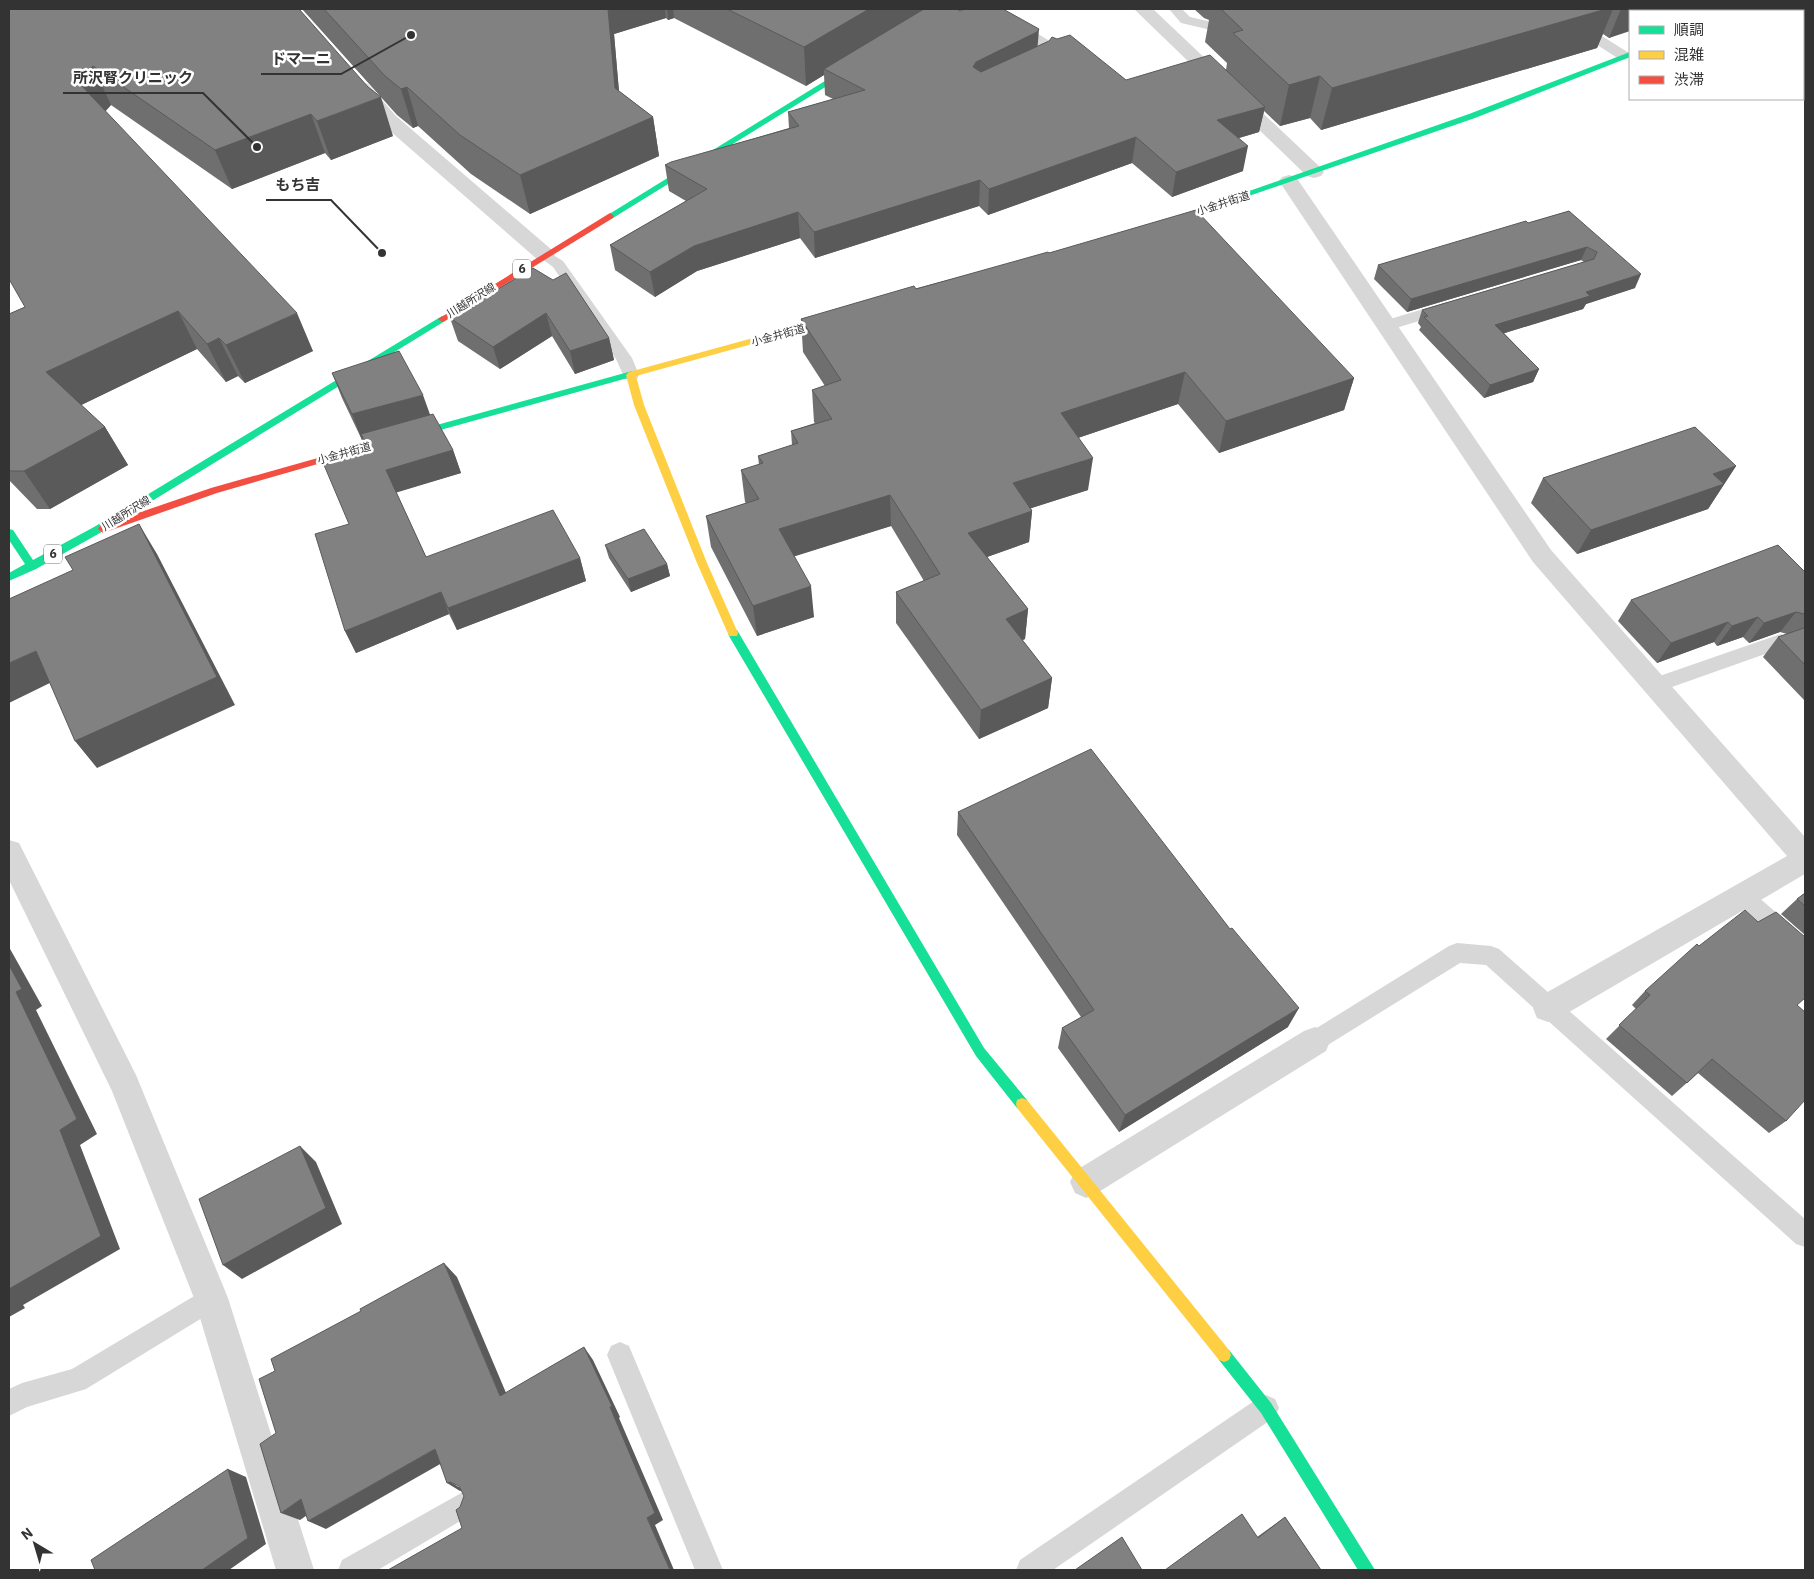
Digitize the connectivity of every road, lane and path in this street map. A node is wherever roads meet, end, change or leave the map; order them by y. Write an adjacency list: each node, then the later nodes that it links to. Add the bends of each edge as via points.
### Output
1 (988, 9): 8 (lane, via 1043,43 1048,52 1041,62)
2 (1143, 9): 10 (street)
3 (1175, 9): 5 (lane, via 1186,20)
4 (1552, 9): 6 (lane)
5 (1211, 26)
6 (1627, 55): 10 (street, 小金井街道, via 1472,116)
7 (866, 60): 13 (street, 川越所沢線 / 6)
8 (1024, 70)
9 (350, 75): 13 (street, via 389,120)
10 (1314, 172): 11 (street, 小金井街道)
11 (1289, 181): 12 (street, 小金井街道); 16 (street)
12 (1147, 228)
13 (545, 255): 17 (lane, via 558,264 624,358); 18 (street, 川越所沢線 / 6)
14 (1461, 303): 16 (lane)
15 (853, 314): 17 (street, 小金井街道)
16 (1386, 326): 23 (street, via 1542,556)
17 (630, 375): 18 (street, 小金井街道, via 223,487); 30 (street, via 702,563 737,642 980,1052)
18 (98, 530): 20 (street, 小金井街道 / 6)
19 (9, 533): 20 (street)
20 (32, 566): 21 (street, 小金井街道 / 6)
21 (9, 577)
22 (1781, 641): 23 (lane)
23 (1655, 685): 25 (street)
24 (9, 852): 32 (street, via 125,1085)
25 (1805, 858): 26 (street)
26 (1743, 896): 27 (lane); 28 (street)
27 (1805, 950)
28 (1548, 1008): 29 (lane, via 1490,956 1457,953); 31 (lane)
29 (1316, 1040): 30 (street)
30 (1086, 1182): 35 (street)
31 (1805, 1235)
32 (211, 1298): 34 (lane, via 77,1380); 37 (street)
33 (620, 1356): 39 (lane)
34 (9, 1403)
35 (1266, 1408): 40 (lane); 41 (street)
36 (463, 1505): 38 (lane)
37 (295, 1570)
38 (352, 1570)
39 (708, 1570)
40 (1030, 1570)
41 (1367, 1570)

